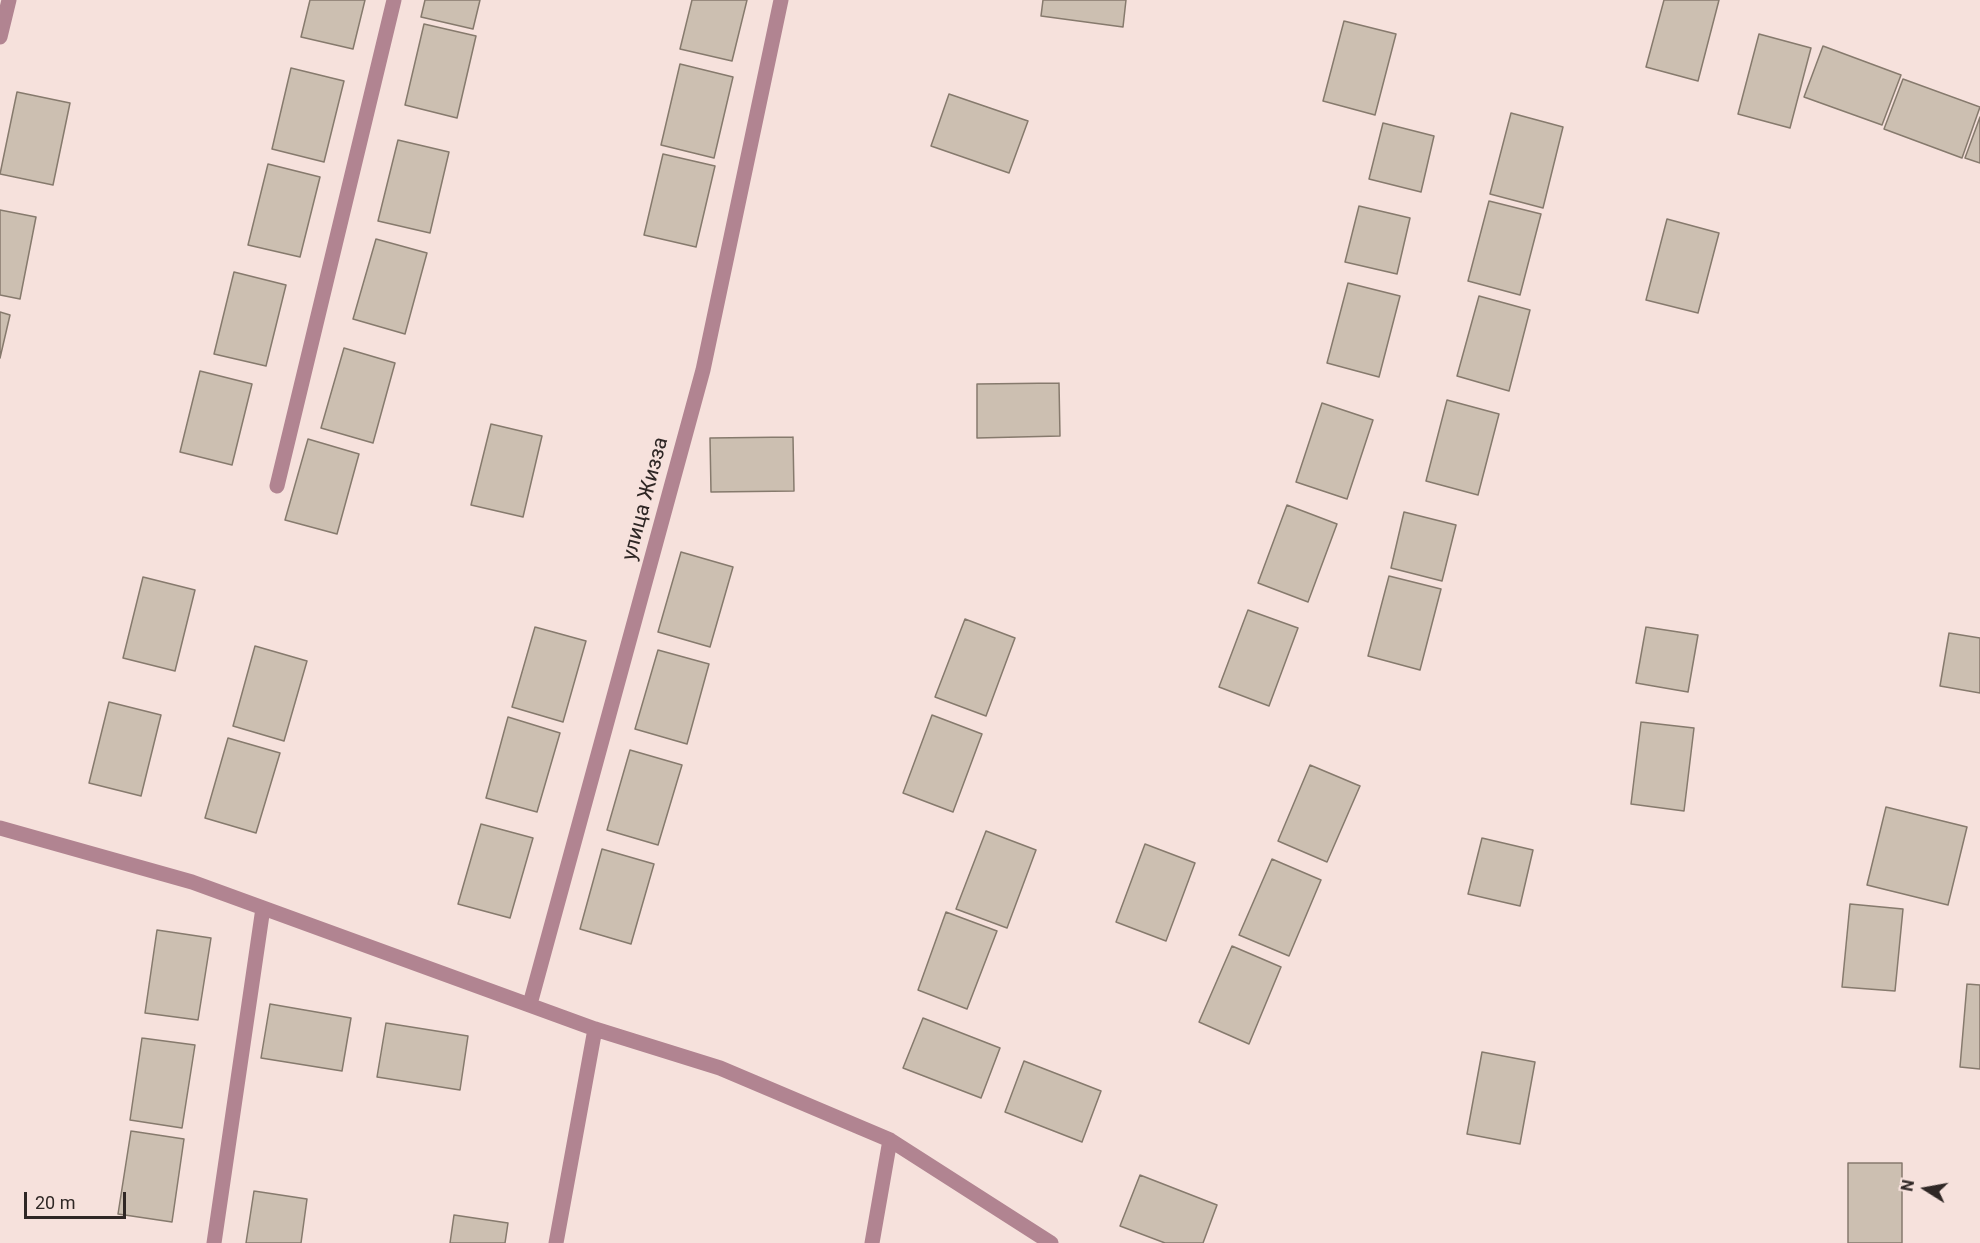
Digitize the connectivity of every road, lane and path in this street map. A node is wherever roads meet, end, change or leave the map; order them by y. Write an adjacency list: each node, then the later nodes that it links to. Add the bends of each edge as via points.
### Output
1 (9, 0): 4 (street)
2 (394, 0): 5 (street)
3 (782, 0): 8 (street, улица Жизза, via 703,370)
4 (0, 37)
5 (277, 486)
6 (0, 828): 7 (street, via 192,882)
7 (263, 908): 8 (street); 11 (street)
8 (530, 1005): 9 (street)
9 (595, 1029): 10 (street, via 720,1068); 12 (street)
10 (890, 1140): 13 (street); 14 (street)
11 (214, 1243)
12 (556, 1243)
13 (872, 1243)
14 (1051, 1243)

